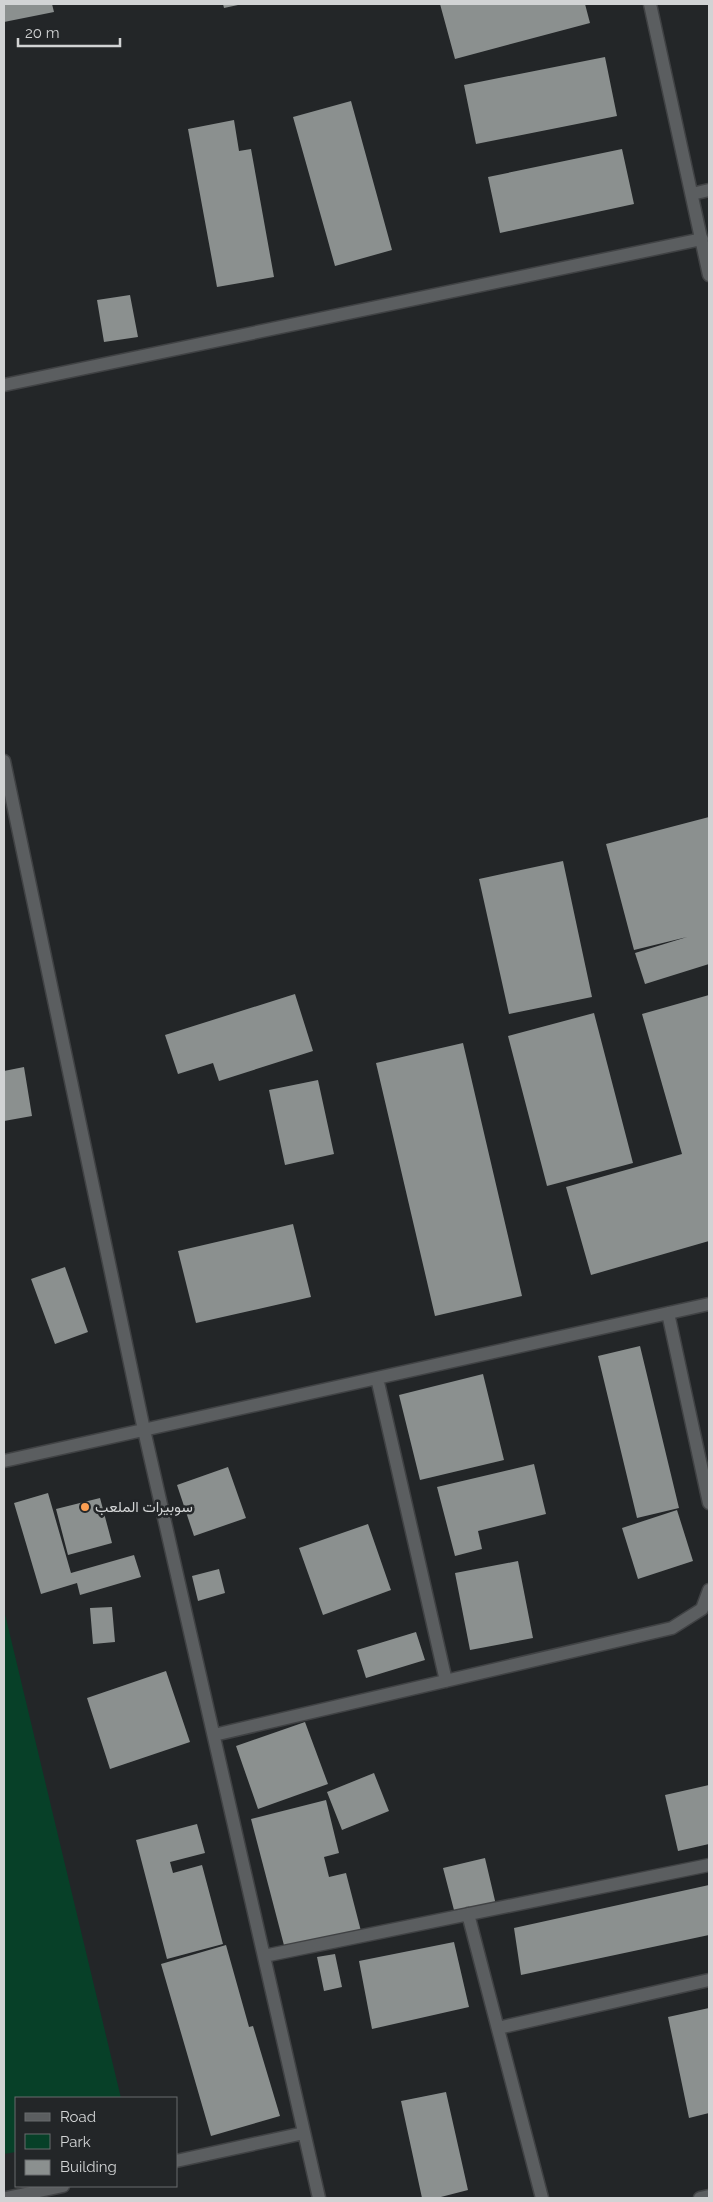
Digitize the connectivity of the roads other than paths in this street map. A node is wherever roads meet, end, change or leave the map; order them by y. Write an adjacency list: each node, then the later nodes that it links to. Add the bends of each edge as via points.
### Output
1 (650, 4): 3 (street)
2 (709, 190): 3 (street)
3 (692, 194): 4 (street)
4 (702, 239): 5 (street); 6 (street)
5 (709, 274)
6 (4, 385)
7 (4, 761): 11 (street)
8 (709, 1304): 9 (street)
9 (668, 1313): 10 (street); 13 (street)
10 (378, 1378): 11 (street); 15 (street)
11 (144, 1430): 12 (street); 16 (street)
12 (4, 1461)
13 (709, 1503)
14 (709, 1590): 15 (street, via 702,1609 672,1628)
15 (446, 1681): 16 (street)
16 (214, 1735): 19 (street)
17 (709, 1865): 18 (street)
18 (468, 1914): 19 (street); 21 (street)
19 (264, 1956): 22 (street)
20 (709, 1980): 21 (street)
21 (498, 2028): 28 (street)
22 (304, 2133): 23 (street); 27 (street)
23 (178, 2161)
24 (58, 2187): 26 (street)
25 (709, 2196): 29 (street)
26 (6, 2198)
27 (319, 2198)
28 (542, 2198)
29 (700, 2198)

